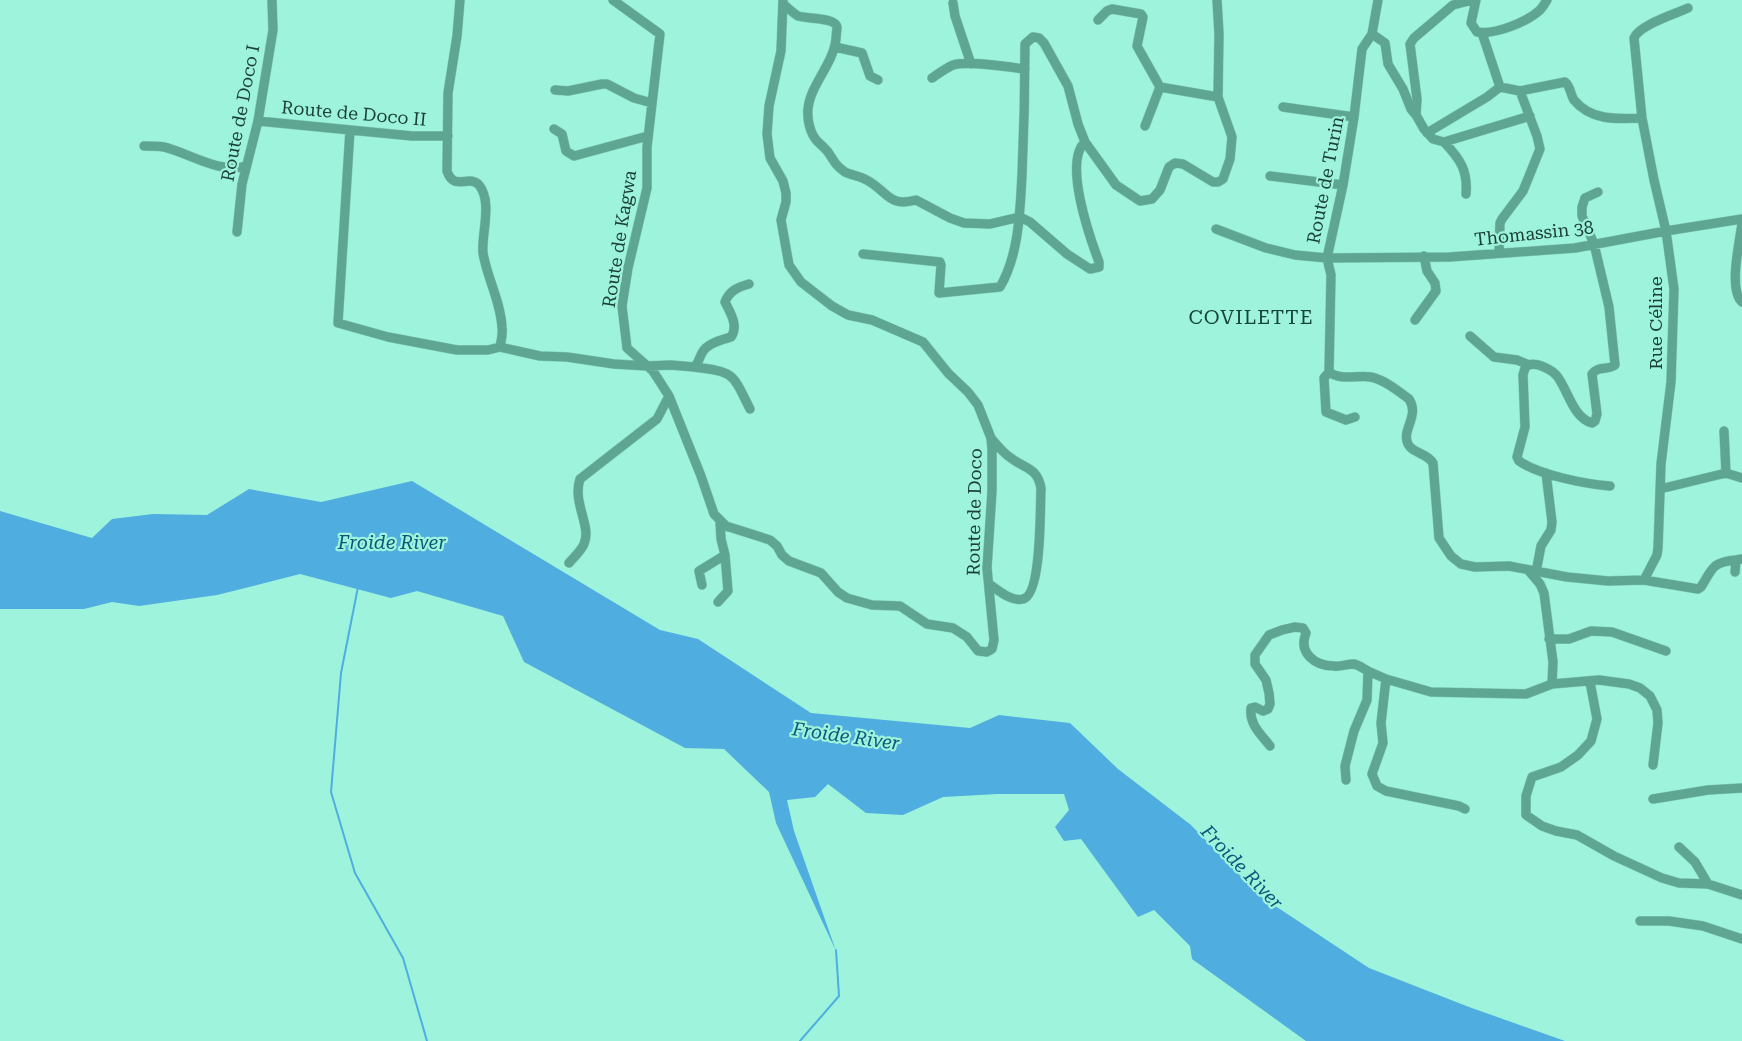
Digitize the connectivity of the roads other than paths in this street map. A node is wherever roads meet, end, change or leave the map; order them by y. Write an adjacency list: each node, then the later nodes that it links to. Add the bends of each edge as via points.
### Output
1 (272, 0): 30 (street, Route de Doco I, via 273,30)
2 (460, 0): 35 (street, via 448,93)
3 (613, 0): 24 (street, Route de Kagwa, via 660,34)
4 (1217, 0): 23 (street)
5 (1378, 0): 13 (street, Route de Turin)
6 (1475, 0): 12 (street, via 1471,23 1477,32); 26 (street, via 1453,5 1410,44)
7 (1547, 0): 12 (street, via 1540,10 1523,22)
8 (783, 2): 14 (street, Route de Doco, via 796,15 835,23); 68 (street, Route de Doco, via 781,51 768,106 766,134 770,158 783,181 786,194 781,220 789,264 801,282 832,306 848,315 872,320 924,342 978,405)
9 (952, 2): 15 (street)
10 (1688, 8): 29 (street, Rue Céline, via 1635,34)
11 (1098, 20): 19 (street, via 1112,9 1141,14 1137,46)
12 (1482, 33): 20 (street)
13 (1372, 34): 26 (street, via 1385,42 1388,64); 28 (street, Route de Turin, via 1362,48)
14 (835, 47): 18 (street, via 862,53 870,76); 45 (street, Route de Doco, via 808,108 809,124 816,140 836,166 870,182 897,202 916,200 964,223 990,224)
15 (971, 64): 16 (street); 17 (street, via 951,66)
16 (1025, 69): 37 (street, via 1025,44 1033,37 1039,38 1068,86); 45 (street)
17 (932, 78)
18 (878, 80)
19 (1160, 87): 23 (street); 31 (street)
20 (1500, 87): 22 (street); 34 (street)
21 (555, 90): 24 (street, via 561,92 607,84)
22 (1520, 91): 27 (street); 29 (street, via 1565,82 1573,99 1591,114 1604,118)
23 (1218, 97): 37 (street, via 1232,137 1230,159 1223,179 1218,182 1175,163 1169,167 1160,190 1152,199 1140,201 1116,185)
24 (652, 103): 36 (street, Route de Kagwa)
25 (1284, 107): 28 (street)
26 (1416, 115): 34 (street)
27 (1530, 116): 38 (street); 51 (street, via 1540,150 1523,191 1500,223)
28 (1354, 117): 42 (street, Route de Turin)
29 (1642, 118): 48 (street, Rue Céline)
30 (258, 121): 33 (street, Route de Doco II); 40 (street, Route de Doco I)
31 (1145, 126)
32 (554, 129): 36 (street, via 562,134 566,151 574,156)
33 (350, 130): 35 (street, Route de Doco II); 59 (street, via 338,323 388,337 457,350)
34 (1427, 133): 38 (street)
35 (448, 136): 59 (street, via 447,171 450,178 455,182 474,182 483,193 487,220 483,252 502,328)
36 (648, 136): 61 (street, Route de Kagwa, via 647,188 622,306 627,348)
37 (1085, 142): 45 (street, via 1081,146 1077,173 1081,207 1099,267 1090,269 1082,264)
38 (1444, 142): 44 (street, via 1466,173)
39 (144, 146): 40 (street, via 165,148 230,168)
40 (246, 166): 49 (street, Route de Doco I)
41 (1270, 176): 42 (street)
42 (1343, 185): 54 (street, Route de Turin)
43 (1598, 192): 50 (street, via 1585,198 1582,206 1582,216)
44 (1466, 194)
45 (1020, 217): 52 (street, via 1008,274 1000,287 939,293 940,262)
46 (1742, 221): 48 (street, Thomassin 38); 56 (street, Thomassin 38, via 1735,283)
47 (1216, 229): 54 (street, Thomassin 38, via 1266,248)
48 (1666, 231): 50 (street, Thomassin 38); 73 (street, Rue Céline, via 1674,288 1671,382)
49 (237, 232)
50 (1594, 244): 51 (street, Thomassin 38); 60 (street, via 1609,307 1616,362 1613,367 1598,368 1592,374 1595,421 1584,420 1556,375)
51 (1499, 253): 53 (street, Thomassin 38)
52 (863, 254)
53 (1424, 256): 54 (street, Thomassin 38); 57 (street, via 1436,291)
54 (1327, 258): 63 (street, Route de Turin, via 1331,276)
55 (749, 284): 62 (street, via 735,289 726,298 734,333 706,348)
56 (1742, 302)
57 (1416, 320)
58 (1470, 336): 60 (street, via 1494,357)
59 (500, 347): 61 (street, via 540,356)
60 (1529, 365): 69 (street, via 1522,374 1525,427 1517,456 1523,464)
61 (647, 366): 62 (street); 64 (street, Route de Kagwa)
62 (694, 367): 65 (street, via 726,372 736,380)
63 (1329, 372): 66 (street, Route de Turin, via 1324,378 1326,412 1346,420); 78 (street, via 1335,376 1380,379 1412,403 1414,412 1407,443 1433,463 1440,538 1450,556 1461,564 1475,567 1509,566)
64 (669, 396): 74 (street, via 714,514); 77 (street, via 657,419 580,479 577,498 586,534 583,545)
65 (750, 409)
66 (1355, 417)
67 (1724, 431): 70 (street)
68 (990, 438): 81 (street, Route de Doco); 81 (street, via 1011,459 1031,470 1039,478 1041,488 1038,555 1032,592 1022,600 1014,599)
69 (1546, 472): 72 (street); 78 (street, via 1552,522 1541,546)
70 (1726, 473): 71 (street); 73 (street)
71 (1742, 478)
72 (1610, 486)
73 (1660, 489): 80 (street, Rue Céline, via 1657,555)
74 (720, 522): 75 (street); 81 (street, Route de Doco, via 770,540 789,561 821,572 847,598 872,605 900,606 928,624 953,628 983,652 994,645)
75 (725, 556): 82 (street, via 699,571); 83 (street, via 728,591)
76 (1739, 559): 79 (street); 80 (street, via 1719,562 1698,589)
77 (569, 563)
78 (1535, 572): 80 (street, via 1566,578); 84 (street, via 1544,593)
79 (1735, 572)
80 (1644, 580)
81 (989, 584)
82 (702, 585)
83 (718, 602)
84 (1549, 639): 85 (street, via 1569,639 1591,631 1612,632); 89 (street)
85 (1666, 651)
86 (1368, 671): 87 (street); 90 (street, via 1355,664 1334,666 1312,660 1303,644 1306,633 1303,628 1295,627 1269,635 1255,655 1254,664 1266,680 1270,704 1263,711 1251,708 1250,714); 92 (street, via 1368,700 1354,731 1345,766)
87 (1386, 679): 89 (street, via 1431,692 1526,694); 95 (street, via 1383,743 1372,774 1377,786 1386,791)
88 (1590, 682): 89 (street); 91 (street, via 1630,684 1650,696 1657,710 1658,723); 97 (street, via 1597,719 1591,741 1562,767 1532,777 1526,796 1526,815 1542,826 1576,835 1662,878)
89 (1552, 684)
90 (1270, 746)
91 (1653, 765)
92 (1346, 780)
93 (1742, 788): 94 (street)
94 (1653, 799)
95 (1465, 809)
96 (1679, 847): 97 (street, via 1695,862)
97 (1708, 884): 98 (street)
98 (1742, 895)
99 (1640, 921): 100 (street, via 1703,926)
100 (1742, 939)

